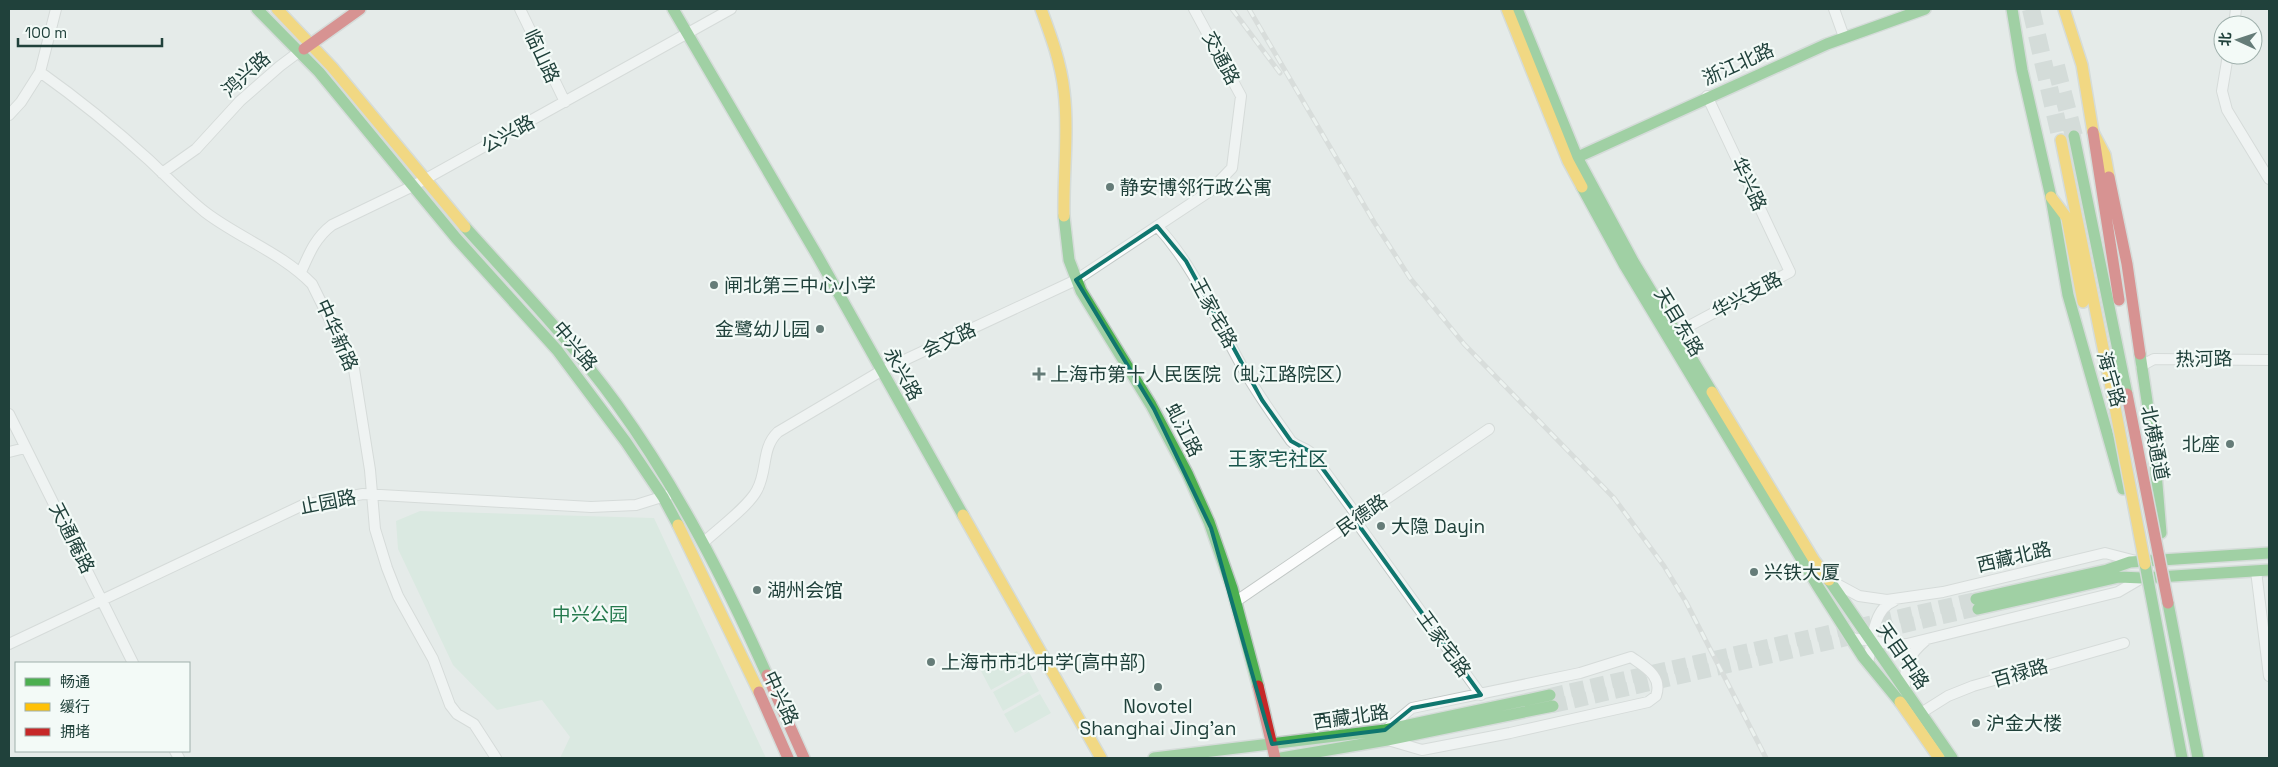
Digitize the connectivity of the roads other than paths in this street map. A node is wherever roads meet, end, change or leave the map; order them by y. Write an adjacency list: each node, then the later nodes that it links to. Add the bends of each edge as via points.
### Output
1 (56, 9): 21 (street)
2 (257, 9): 19 (main road, 中兴路)
3 (277, 9): 18 (main road, 中兴路)
4 (360, 9): 18 (main road, 鸿兴路)
5 (520, 9): 23 (street, 临山路)
6 (673, 9): 16 (main road, 永兴路)
7 (731, 9): 16 (street, 公兴路)
8 (1041, 9): 38 (main road, 虬江路, via 1058,57 1064,89 1065,227)
9 (1194, 9): 29 (street, 交通路, via 1241,96)
10 (1507, 9): 28 (main road, 天目东路)
11 (1517, 9): 28 (main road, 天目东路)
12 (1834, 9): 17 (street)
13 (1925, 9): 17 (main road, 浙江北路)
14 (2012, 9): 34 (main road, 海宁路, via 2022,70)
15 (2064, 9): 25 (main road, 海宁路, via 2082,65)
16 (688, 34): 23 (street, 公兴路); 44 (main road, 永兴路, via 818,255)
17 (1844, 37): 22 (main road, 浙江北路)
18 (311, 44): 19 (main road, 鸿兴路); 32 (main road, 中兴路)
19 (300, 51): 30 (street, 鸿兴路, via 240,100 196,149); 33 (main road, 中兴路)
20 (2226, 65): 31 (street, via 2222,91 2227,110)
21 (40, 72): 24 (street); 30 (street, 中华新路, via 118,132)
22 (1707, 96): 28 (main road, 浙江北路); 37 (street, 华兴路)
23 (565, 102): 32 (street, 公兴路)
24 (9, 115)
25 (2093, 132): 39 (main road, via 2119,302); 43 (main road, 海宁路, via 2105,155 2127,264)
26 (2074, 136): 39 (main road, 北横通道)
27 (2061, 140): 41 (main road, 北横通道)
28 (1572, 159): 40 (main road, 天目东路); 66 (main road, 天目东路, via 1584,193 1649,306)
29 (1232, 168): 35 (street, 会文路, via 1210,191)
30 (162, 173): 36 (street, 中华新路, via 207,213)
31 (2269, 179)
32 (425, 180): 33 (street, 公兴路); 49 (main road, 中兴路, via 569,343 616,403)
33 (413, 186): 36 (street, 公兴路, via 332,225 313,245); 51 (main road, 中兴路, via 562,357 618,430)
34 (2051, 197): 41 (main road, via 2067,218 2085,308); 56 (main road, 海宁路, via 2068,295 2127,503)
35 (1157, 226): 38 (street, 会文路); 52 (street, 王家宅路, via 1186,261 1262,400 1291,441 1313,455)
36 (301, 272): 50 (street, 中华新路, via 320,297 354,369)
37 (1790, 272): 40 (street, 华兴支路)
38 (1076, 280): 44 (street, 会文路); 64 (main road, 虬江路, via 1154,409 1194,490 1220,550)
39 (2113, 322): 92 (main road, 北横通道, bridge)
40 (1676, 333): 59 (main road, 天目东路)
41 (2104, 350): 91 (main road, 北横通道, bridge)
42 (2269, 360): 43 (street, 热河路, via 2154,359)
43 (2141, 366): 55 (main road, 海宁路, via 2154,448)
44 (881, 372): 53 (street, 会文路, via 778,432 766,449 757,492); 84 (main road, 永兴路)
45 (9, 414): 47 (street, 天通庵路)
46 (1489, 429): 52 (street, 民德路)
47 (25, 448): 48 (street); 62 (street, 天通庵路)
48 (9, 452)
49 (675, 491): 51 (street, 止园路); 53 (main road, 中兴路)
50 (372, 495): 51 (street, 止园路, via 568,507 636,505); 62 (street, 止园路, via 352,495 303,505); 81 (street, 中华新路, via 375,529 398,596 433,659 450,705 457,714 474,724)
51 (663, 497): 82 (main road, 中兴路, via 709,585)
52 (1356, 519): 64 (street, 民德路); 76 (street, 王家宅路)
53 (704, 542): 83 (main road, 中兴路)
54 (2269, 553): 55 (main road, 西藏北路)
55 (2164, 559): 56 (main road, 西藏北路); 60 (main road, 海宁路)
56 (2139, 561): 61 (main road, 海宁路); 61 (main road, 西藏北路, via 1977,604 2119,577); 63 (street, 西藏北路, via 2105,553)
57 (2269, 570): 58 (main road, 西藏北路)
58 (2256, 571): 60 (main road, 西藏北路); 74 (street)
59 (1823, 575): 63 (street, 西藏北路, via 1859,596); 68 (main road, 天目中路)
60 (2168, 576): 61 (main road, 西藏北路); 92 (main road, 海宁路)
61 (2142, 578): 67 (street, 西藏北路, via 2118,592); 90 (main road, 海宁路)
62 (103, 599): 70 (street, 止园路); 72 (street, 天通庵路)
63 (1897, 600): 65 (street, via 1883,607)
64 (1235, 602): 80 (main road, 虬江路)
65 (1876, 623): 68 (street); 71 (street, via 1880,637)
66 (1851, 638): 68 (street, 西藏北路); 73 (main road, 天目中路)
67 (1928, 638): 71 (street, 西藏北路); 75 (street, via 1907,661)
68 (1872, 642): 71 (street, 西藏北路); 73 (street); 75 (main road, 天目中路)
69 (2124, 643): 78 (street, 百禄路, via 1973,686 1948,696)
70 (9, 644)
71 (1892, 645)
72 (134, 662)
73 (1868, 664): 88 (main road, 天目中路, via 1898,699)
74 (2269, 676)
75 (1905, 690): 78 (main road, 天目中路)
76 (1481, 695): 79 (street, via 1412,708); 79 (street, via 1580,673 1631,657 1654,673 1658,686 1656,696 1648,702 1422,750)
77 (1552, 701): 79 (main road, 西藏北路)
78 (1921, 713): 89 (main road, 天目中路)
79 (1386, 735): 80 (main road, 西藏北路); 87 (main road, 西藏北路)
80 (1272, 744): 85 (main road, 西藏北路); 86 (main road, 虬江路)
81 (496, 758)
82 (788, 758)
83 (804, 758)
84 (1101, 758)
85 (1154, 758)
86 (1275, 758)
87 (1282, 758)
88 (1939, 758)
89 (1952, 758)
90 (2176, 758)
91 (2182, 758)
92 (2200, 758)

